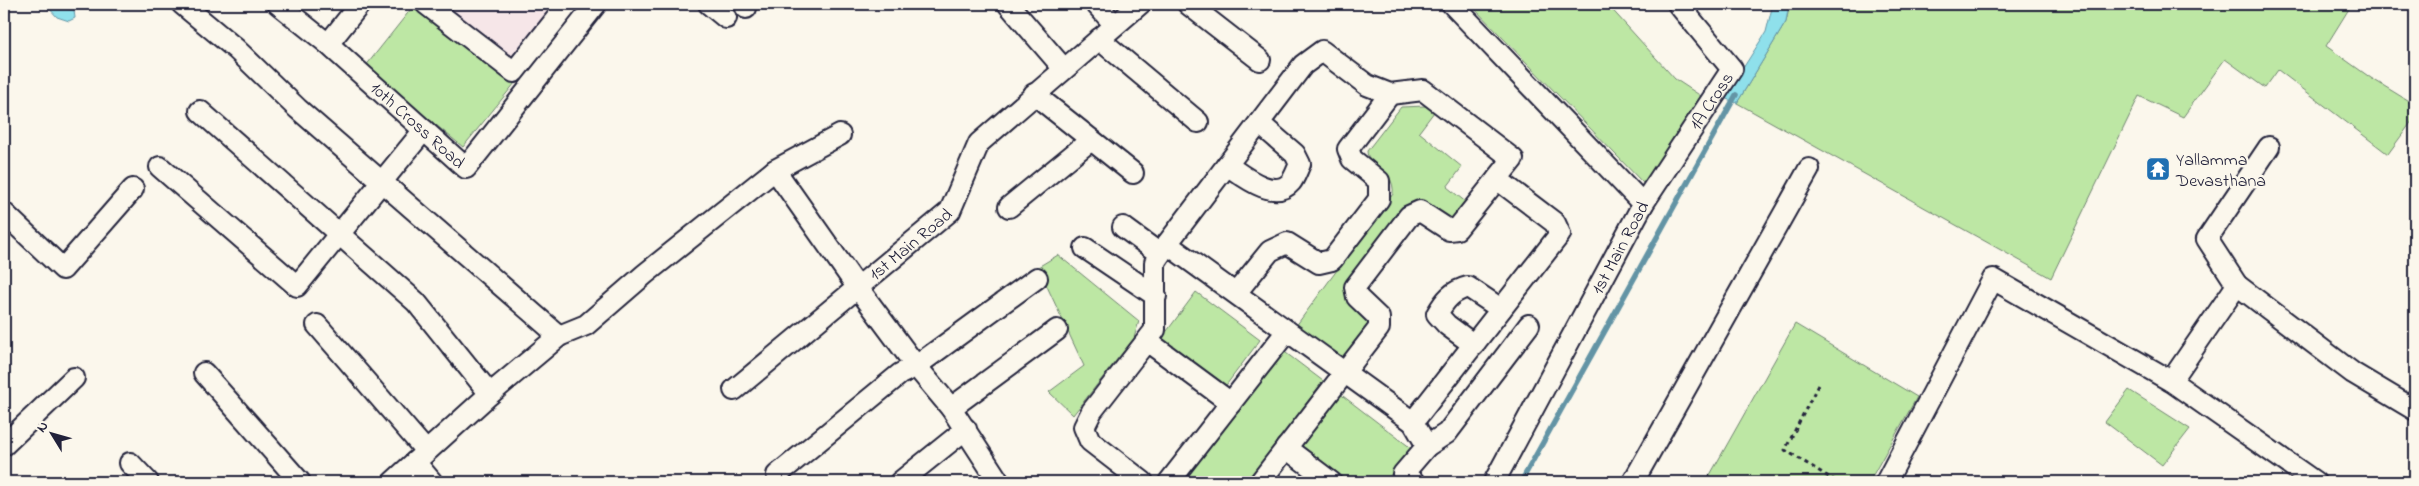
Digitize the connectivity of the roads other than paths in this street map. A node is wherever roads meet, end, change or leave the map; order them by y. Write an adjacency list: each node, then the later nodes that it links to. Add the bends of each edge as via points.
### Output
1 (182, 4): 35 (street)
2 (278, 4): 17 (street, 10th Cross Road)
3 (360, 4): 17 (street)
4 (426, 4): 5 (street, via 514,72)
5 (568, 4)
6 (596, 4): 25 (street, 10th Cross Road, via 466,168)
7 (709, 4): 14 (street)
8 (1008, 4): 19 (street)
9 (1096, 4): 15 (street)
10 (1140, 4): 15 (street, 1st Main Road)
11 (1188, 4): 18 (street)
12 (1452, 4): 37 (street, 1st Main Road)
13 (1678, 4): 37 (street, 1A Cross, via 1732,69)
14 (726, 18)
15 (1115, 25): 16 (street, 1st Main Road)
16 (1099, 39): 19 (street, 1st Main Road); 23 (street)
17 (328, 44): 25 (street, 10th Cross Road)
18 (1260, 60)
19 (1064, 69): 20 (street, 1st Main Road)
20 (1034, 94): 27 (street); 46 (street, 1st Main Road, via 979,143 950,211)
21 (1390, 94): 24 (street, via 1367,86 1322,51 1303,65); 34 (street, via 1423,90 1513,158); 47 (street, via 1348,149 1352,159 1379,181 1379,199 1332,260 1319,263 1287,243 1270,251)
22 (200, 111): 41 (street)
23 (1198, 122)
24 (1259, 122): 29 (street); 29 (street, via 1295,154 1300,164 1290,183 1274,190 1261,186)
25 (424, 130): 35 (street)
26 (840, 135): 32 (street)
27 (1091, 140): 33 (street); 38 (street)
28 (2269, 147): 45 (street, via 2206,239)
29 (1227, 165): 43 (street)
30 (160, 166): 41 (street, via 297,286)
31 (1809, 169): 87 (street)
32 (775, 170): 46 (street); 54 (street, via 586,325)
33 (1133, 173)
34 (1498, 178): 49 (street, via 1555,223 1560,234); 58 (street, via 1457,229 1449,230 1420,211 1409,216 1355,287 1357,297 1379,318 1379,328)
35 (383, 182): 41 (street); 54 (street)
36 (133, 190): 39 (street, via 64,269)
37 (1643, 204): 86 (street, 1st Main Road)
38 (1009, 207)
39 (4, 214)
40 (1123, 227): 43 (street)
41 (341, 234): 63 (street, via 416,302)
42 (1085, 248): 48 (street)
43 (1163, 249): 47 (street); 48 (street, via 1155,262)
44 (1037, 278): 57 (street)
45 (2237, 285): 61 (street); 66 (street, via 2353,373)
46 (858, 288): 57 (street, 1st Main Road); 62 (street)
47 (1236, 293): 53 (street)
48 (1156, 296): 55 (street, via 1155,330)
49 (1501, 310): 56 (street); 56 (street, via 1468,287 1457,290 1444,302 1438,314)
50 (317, 325): 72 (street)
51 (1529, 325): 70 (street, via 1448,433)
52 (1057, 330): 65 (street)
53 (1287, 331): 58 (street); 64 (street)
54 (559, 336): 63 (street)
55 (1147, 341): 64 (street); 82 (street, via 1092,411 1084,427 1090,441)
56 (1474, 345): 67 (street)
57 (916, 366): 65 (street, 1st Main Road); 74 (street, via 900,374)
58 (1344, 372): 67 (street); 71 (street)
59 (204, 373): 77 (street)
60 (74, 378): 69 (street)
61 (2171, 381): 88 (street, via 1993,279); 89 (street)
62 (734, 390)
63 (490, 394): 72 (street)
64 (1231, 403): 83 (street)
65 (951, 408): 68 (street, 1st Main Road)
66 (2415, 410)
67 (1413, 422): 70 (street)
68 (966, 429): 80 (street); 81 (street, 1st Main Road)
69 (4, 445)
70 (1427, 446): 75 (street)
71 (1286, 448): 84 (street); 85 (street)
72 (420, 457): 78 (street); 79 (street)
73 (130, 463): 76 (street)
74 (777, 475)
75 (1404, 479)
76 (148, 482)
77 (300, 482)
78 (393, 482)
79 (432, 482)
80 (900, 482)
81 (999, 482)
82 (1143, 482)
83 (1169, 482)
84 (1260, 482)
85 (1331, 482)
86 (1494, 482)
87 (1633, 482)
88 (1886, 482)
89 (2314, 482)

